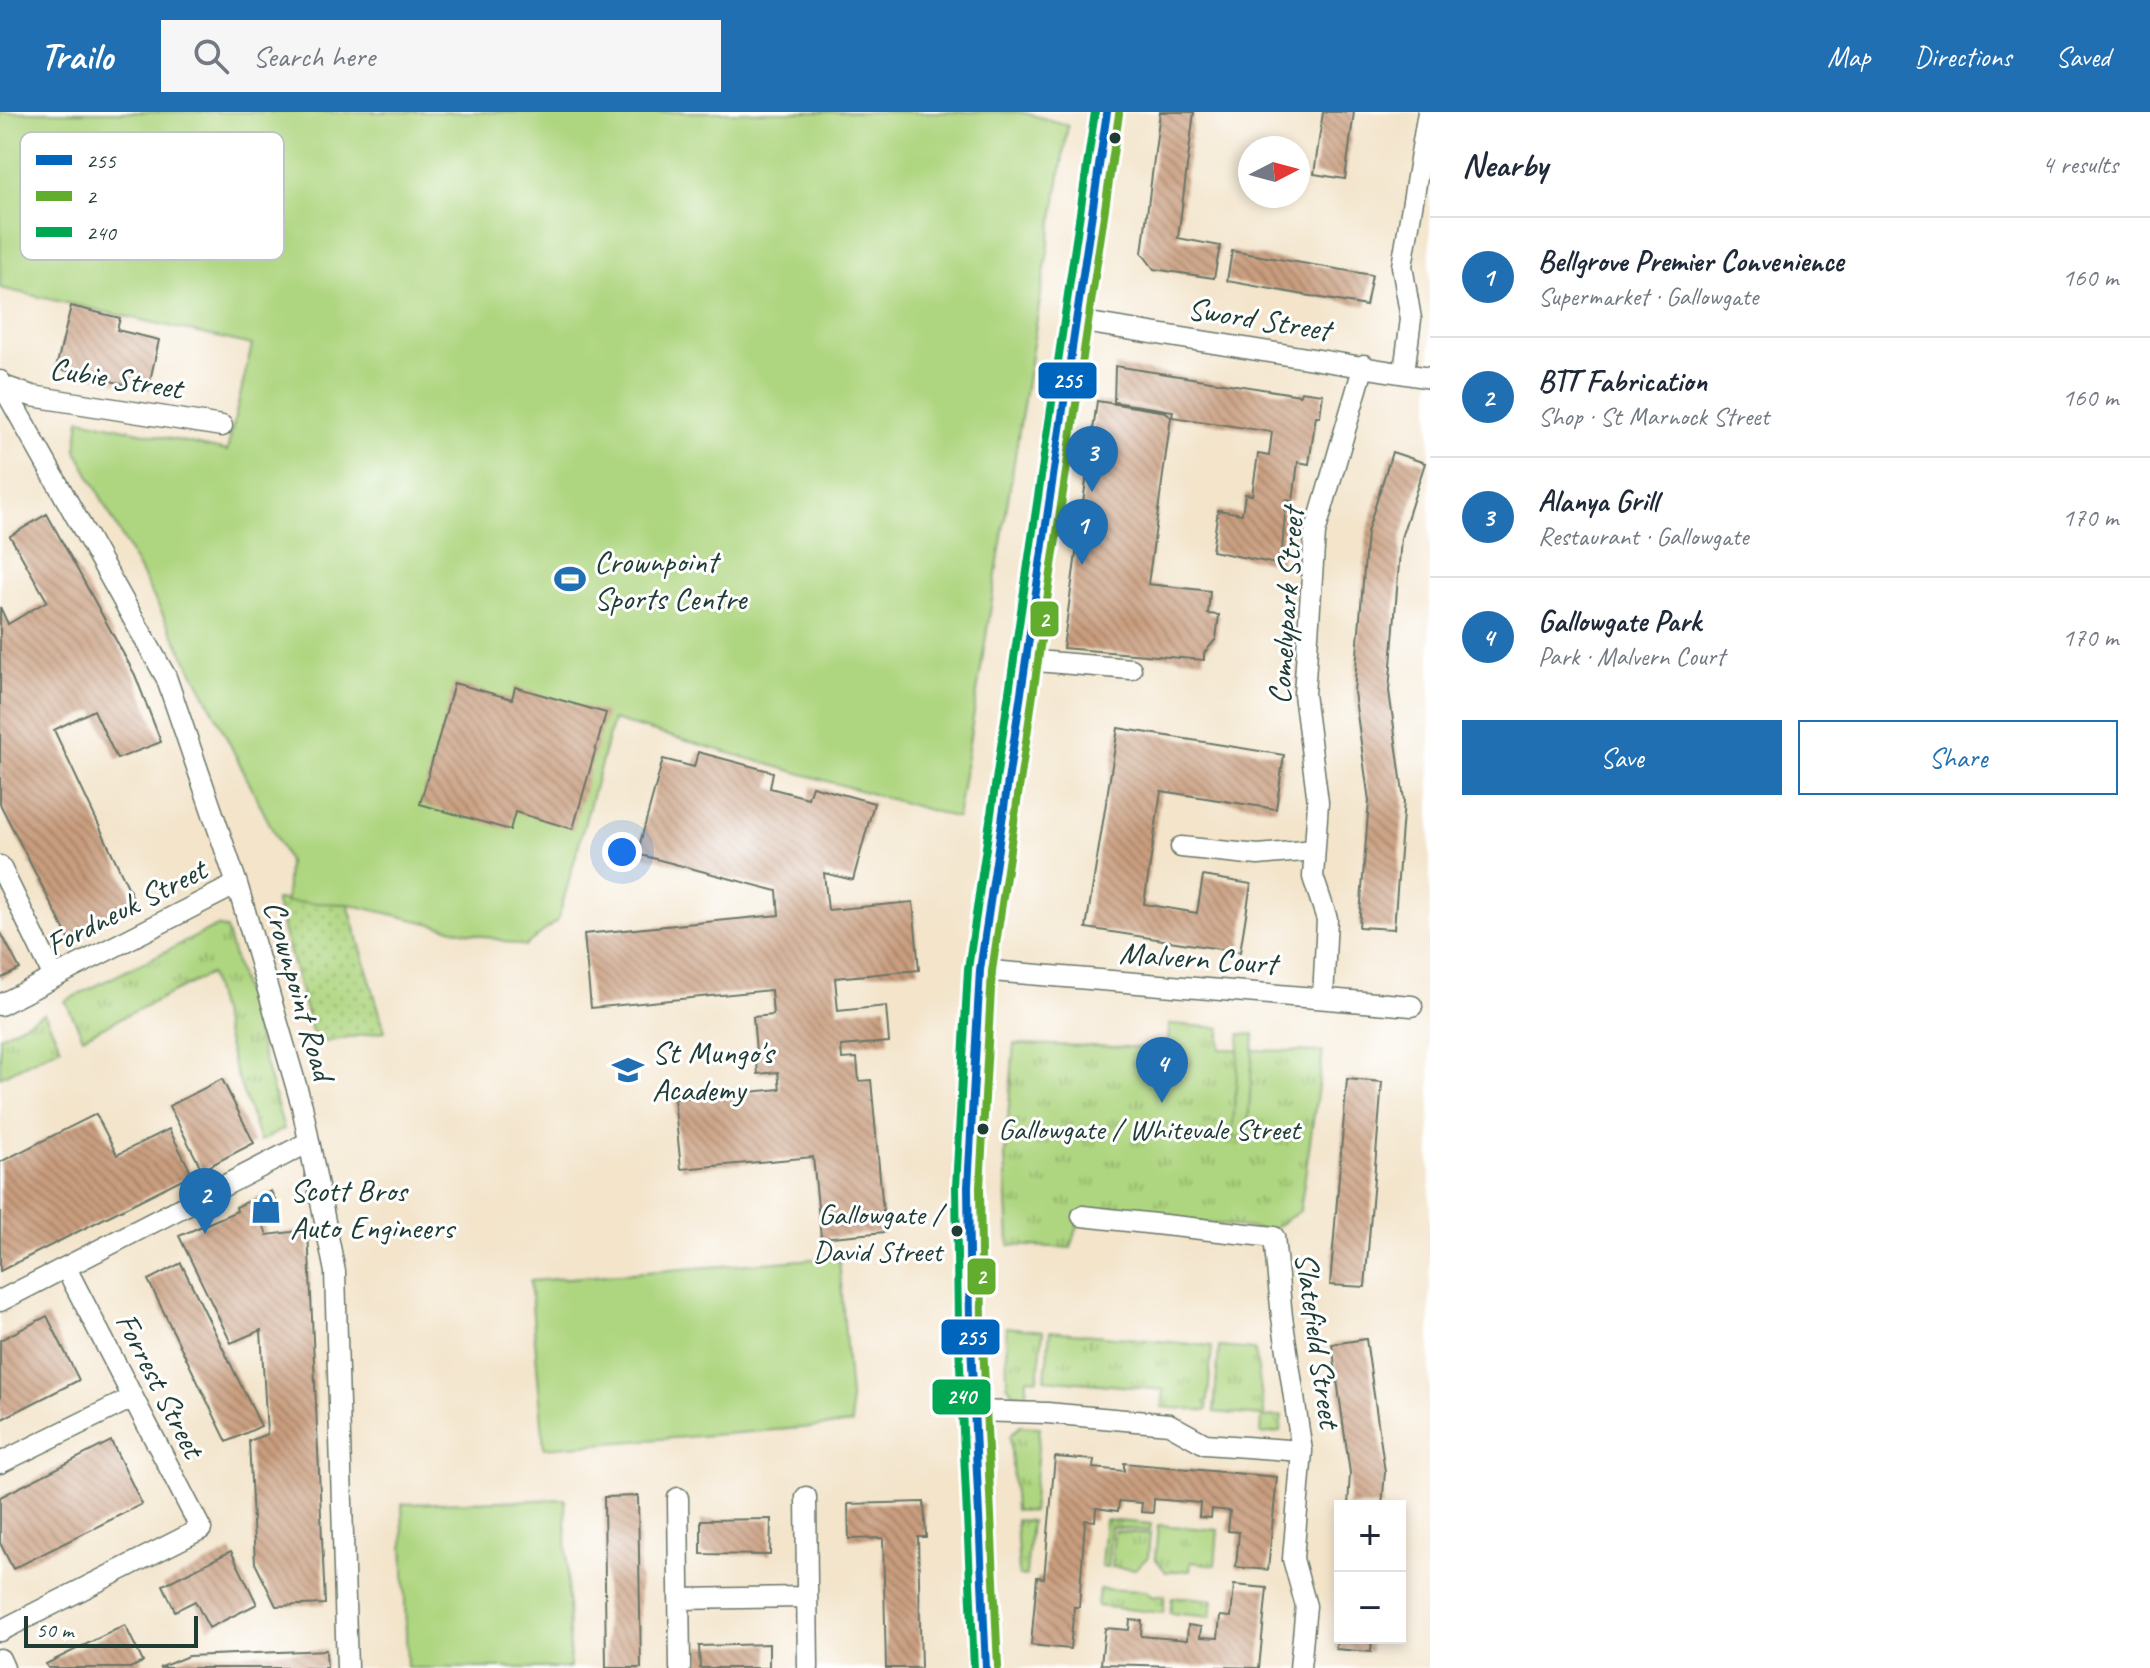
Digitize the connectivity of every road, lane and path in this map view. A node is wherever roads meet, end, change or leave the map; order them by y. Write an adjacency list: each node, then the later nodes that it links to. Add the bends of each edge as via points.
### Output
1 (1107, 112): 3 (main road)
2 (1428, 112): 5 (street, via 1402,266 1411,319)
3 (1077, 321): 4 (street, Sword Street); 9 (main road)
4 (1364, 365): 5 (street, Sword Street); 12 (street, Comelypark Street, via 1315,533 1304,694 1318,802)
5 (1404, 372): 6 (street, Sword Street)
6 (1430, 378)
7 (0, 383): 8 (street, Cubie Street, via 32,396); 14 (street, Crownpoint Road, via 166,677)
8 (222, 426)
9 (1025, 660): 10 (street); 15 (main road)
10 (1131, 669)
11 (1181, 847): 12 (street, via 1258,855)
12 (1314, 850): 17 (street, Comelypark Street, via 1314,887 1327,919)
13 (0, 866): 16 (street)
14 (237, 884): 16 (street, Fordneuk Street); 20 (street, Crownpoint Road)
15 (980, 970): 17 (street, Malvern Court); 25 (main road, via 968,1187)
16 (54, 977): 18 (street, Fordneuk Street)
17 (1323, 998): 19 (street, Malvern Court)
18 (0, 1005)
19 (1412, 1006)
20 (309, 1142): 22 (street); 35 (street, Crownpoint Road, via 335,1272)
21 (1082, 1216): 26 (street, Slatefield Street, via 1274,1237)
22 (66, 1268): 23 (street); 24 (street, Forrest Street)
23 (0, 1301)
24 (132, 1398): 27 (street); 32 (street, Forrest Street, via 201,1529)
25 (974, 1411): 26 (street, Slatefield Street, via 1169,1424 1205,1444); 38 (main road)
26 (1302, 1451): 39 (street, Slatefield Street, via 1293,1559 1306,1606)
27 (0, 1463)
28 (806, 1497): 30 (street)
29 (678, 1498): 31 (street)
30 (807, 1597): 31 (street); 37 (street)
31 (679, 1599): 36 (street)
32 (0, 1631)
33 (0, 1659): 34 (street)
34 (4, 1668)
35 (347, 1668)
36 (680, 1668)
37 (808, 1668)
38 (986, 1668)
39 (1300, 1668)

